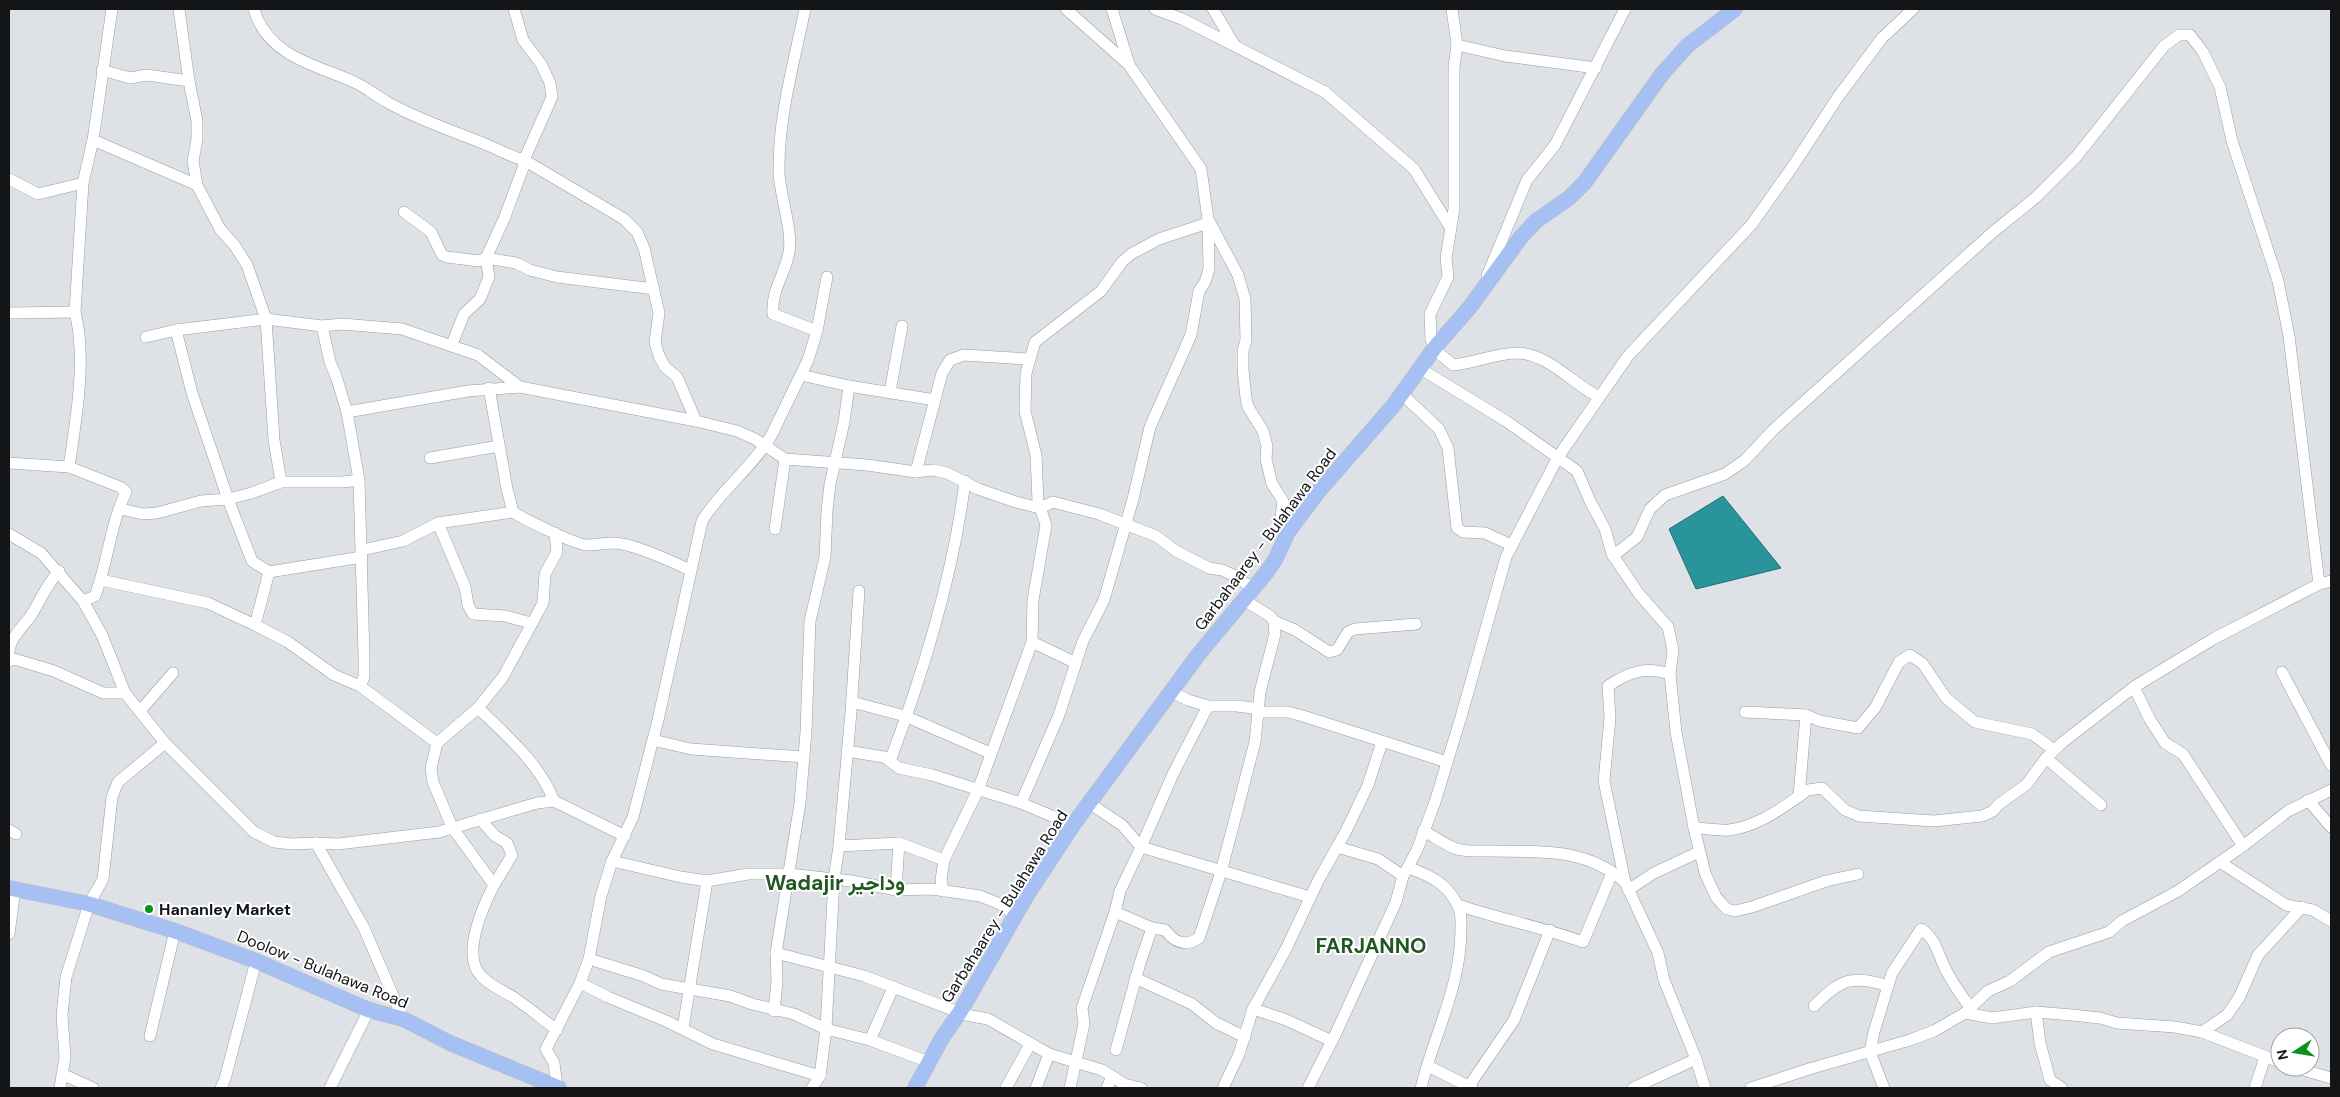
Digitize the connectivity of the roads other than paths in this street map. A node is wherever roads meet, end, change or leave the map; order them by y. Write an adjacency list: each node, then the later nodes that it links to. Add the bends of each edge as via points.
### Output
1 (112, 9): 18 (street)
2 (179, 9): 19 (street)
3 (254, 9): 21 (street, via 265,33 288,53 316,68 355,82 388,103 426,121)
4 (514, 9): 21 (street, via 523,40 541,64 552,97)
5 (805, 9): 38 (street, via 787,91 781,140 779,175 789,252 772,302 773,314)
6 (1066, 9): 16 (street)
7 (1112, 9): 16 (street)
8 (1155, 9): 15 (street)
9 (1213, 9): 15 (street)
10 (1452, 9): 14 (street)
11 (1625, 9): 17 (street)
12 (1735, 9): 30 (main road, Garbahaarey - Bulahawa Road, via 1687,46 1662,74 1585,182 1569,198 1536,221)
13 (1913, 9): 50 (street, via 1882,38 1752,224 1648,333)
14 (1457, 45): 17 (street, via 1505,56); 27 (street, via 1454,67 1455,197)
15 (1235, 46): 27 (street, via 1325,92 1414,169)
16 (1129, 66): 26 (street, via 1201,169)
17 (1596, 68): 30 (street, via 1555,145 1527,180)
18 (102, 70): 19 (street, via 130,78 147,75); 20 (street)
19 (188, 81): 24 (street, via 197,121 198,139 193,161)
20 (93, 140): 23 (street); 24 (street)
21 (524, 160): 28 (street); 31 (street, via 624,219 637,232 644,248)
22 (9, 180): 23 (street, via 38,194)
23 (83, 182): 32 (street)
24 (197, 186): 34 (street, via 220,229 247,265)
25 (404, 212): 28 (street, via 431,232 442,254 479,261)
26 (1208, 221): 42 (street, via 1131,254 1101,291 1034,342); 71 (street, via 1209,269 1199,290 1194,326 1150,428); 73 (street, via 1242,287 1246,398 1263,431 1268,473 1283,501 1281,517)
27 (1450, 227): 41 (street, via 1446,258 1448,277 1430,314 1431,340)
28 (486, 258): 31 (street, via 516,263 558,277); 40 (street, via 489,277 480,299 464,314)
29 (827, 277): 38 (street)
30 (1483, 287): 41 (main road, Garbahaarey - Bulahawa Road)
31 (654, 289): 53 (street, via 658,313 655,342 658,356 677,377)
32 (75, 312): 33 (street); 61 (street, via 79,374)
33 (9, 313)
34 (266, 319): 35 (street); 37 (street); 65 (street, via 274,440)
35 (322, 326): 40 (street, via 342,324 402,329); 52 (street)
36 (902, 326): 48 (street)
37 (176, 330): 39 (street); 66 (street, via 192,393)
38 (817, 331): 44 (street)
39 (146, 337)
40 (452, 344): 46 (street, via 478,355)
41 (1435, 348): 43 (main road, Garbahaarey - Bulahawa Road); 50 (street, via 1453,365 1518,353 1541,359)
42 (1028, 359): 51 (street, via 954,356 942,373); 68 (street, via 1025,411 1036,455)
43 (1421, 369): 49 (main road, Garbahaarey - Bulahawa Road); 56 (street)
44 (801, 375): 45 (street); 55 (street)
45 (849, 386): 48 (street); 60 (street)
46 (520, 387): 47 (street); 53 (street)
47 (489, 388): 52 (street); 54 (street)
48 (890, 392): 51 (street)
49 (1402, 394): 73 (main road, Garbahaarey - Bulahawa Road); 76 (street, via 1439,429 1448,448 1457,528 1463,532 1485,533)
50 (1599, 397): 56 (street)
51 (935, 400): 62 (street)
52 (347, 412): 63 (street)
53 (696, 421): 55 (street, via 744,434)
54 (499, 446): 57 (street); 69 (street)
55 (764, 447): 58 (street); 79 (street, via 702,521)
56 (1558, 457): 76 (street); 78 (street, via 1577,470 1605,528)
57 (430, 458)
58 (785, 459): 60 (street); 72 (street)
59 (9, 463): 61 (street)
60 (834, 464): 62 (street); 118 (street, via 826,511 825,557 810,621)
61 (69, 467): 67 (street, via 120,487 126,492)
62 (916, 472): 64 (street, via 933,470)
63 (359, 480): 65 (street); 77 (street)
64 (965, 480): 68 (street, via 978,489); 110 (street, via 941,603 916,691)
65 (281, 482): 66 (street)
66 (228, 499): 67 (street, via 202,501 143,514); 81 (street, via 252,561)
67 (121, 508): 82 (street, via 109,541)
68 (1040, 508): 71 (street, via 1054,502); 92 (street, via 1046,532 1033,600)
69 (513, 512): 70 (street); 74 (street)
70 (438, 524): 77 (street, via 403,541); 89 (street, via 474,614 505,616)
71 (1126, 525): 86 (street, via 1156,536 1197,562 1235,576); 95 (street, via 1104,600)
72 (775, 529)
73 (1288, 532): 86 (main road, Garbahaarey - Bulahawa Road, via 1275,560)
74 (556, 533): 79 (street, via 586,545 614,543 651,552); 89 (street, via 557,552 546,574 543,603)
75 (9, 534): 80 (street, via 41,553)
76 (1511, 545): 120 (street)
77 (362, 553): 81 (street); 99 (street, via 364,677)
78 (1614, 556): 84 (street, via 1637,537 1650,509 1665,495 1725,474 1746,460 1774,429 2035,198 2076,156 2164,46 2179,35 2190,35 2204,52 2220,87 2232,141 2278,281 2290,336); 98 (street, via 1639,594 1668,627 1673,650)
79 (690, 570): 111 (street)
80 (59, 571): 87 (street); 93 (street, via 48,583)
81 (269, 572): 91 (street)
82 (101, 580): 87 (street, via 95,596); 91 (street, via 208,603)
83 (2331, 581): 84 (street)
84 (2319, 584): 100 (street, via 2213,639)
85 (858, 591): 103 (street)
86 (1249, 594): 88 (street); 101 (main road, Garbahaarey - Bulahawa Road)
87 (83, 601): 102 (street, via 99,629)
88 (1274, 621): 90 (street, via 1329,652 1337,650 1348,632 1355,629); 107 (street, via 1274,642 1260,692)
89 (532, 623): 105 (street, via 503,677)
90 (1416, 624)
91 (255, 625): 99 (street, via 288,642 334,675)
92 (1032, 642): 95 (street); 116 (street)
93 (9, 650)
94 (9, 661): 102 (street, via 14,659 54,672 102,693)
95 (1076, 663): 127 (street, via 1051,735)
96 (2282, 672): 121 (street)
97 (172, 673): 106 (street)
98 (1670, 674): 134 (street, via 1676,732); 155 (street, via 1658,670 1636,671 1608,686 1610,718 1604,781)
99 (360, 686): 114 (street)
100 (2134, 687): 117 (street); 140 (street, via 2165,743 2183,754)
101 (1172, 692): 104 (street); 128 (main road, Garbahaarey - Bulahawa Road)
102 (125, 693): 106 (street)
103 (852, 702): 110 (street); 115 (street)
104 (1208, 706): 107 (street, via 1237,706); 141 (street)
105 (478, 708): 114 (street); 126 (street, via 533,765 548,784)
106 (140, 711): 113 (street)
107 (1259, 712): 112 (street, via 1302,716); 147 (street, via 1255,742)
108 (1746, 712): 109 (street)
109 (1806, 715): 117 (street, via 1858,728 1874,708 1899,662 1910,655 1923,664 1946,698 1975,722 2032,734); 124 (street)
110 (905, 716): 116 (street); 119 (street)
111 (653, 740): 118 (street, via 691,749); 136 (street)
112 (1382, 742): 120 (street); 142 (street, via 1368,785)
113 (165, 743): 137 (street, via 254,832 274,842); 160 (street, via 118,782 112,797 103,879)
114 (438, 743): 132 (street, via 431,768)
115 (847, 750): 119 (street); 139 (street)
116 (990, 754): 122 (street)
117 (2050, 754): 124 (street, via 2027,784 1993,811 1970,819 1934,821 1859,816 1845,810 1822,788 1808,790); 129 (street)
118 (804, 757): 150 (street)
119 (890, 761): 122 (street, via 899,768)
120 (1447, 762): 135 (street)
121 (2331, 765)
122 (978, 790): 127 (street); 144 (street)
123 (2331, 790): 125 (street)
124 (1799, 796): 134 (street, via 1766,818 1744,827 1727,830)
125 (2308, 800): 133 (street); 140 (street, via 2288,811)
126 (554, 801): 130 (street); 136 (street)
127 (1021, 802): 131 (street)
128 (1089, 804): 131 (main road, Garbahaarey - Bulahawa Road); 141 (street, via 1122,825)
129 (2101, 805)
130 (480, 819): 132 (street); 154 (street, via 495,836 507,843 512,855)
131 (1073, 825): 164 (main road, Garbahaarey - Bulahawa Road)
132 (452, 827): 137 (street, via 439,832 338,844); 154 (street)
133 (2331, 827)
134 (1694, 828): 143 (street)
135 (1423, 831): 148 (street); 149 (street, via 1456,849 1549,851 1584,860)
136 (625, 836): 145 (street)
137 (316, 843): 186 (street, via 364,928)
138 (899, 843): 139 (street); 144 (street); 157 (street)
139 (839, 846): 152 (street)
140 (2243, 846): 146 (street)
141 (1141, 847): 147 (street); 163 (street, via 1124,880)
142 (1337, 847): 148 (street, via 1378,859); 159 (street)
143 (1699, 852): 151 (street, via 1716,897 1727,909 1734,911); 155 (street)
144 (944, 860): 158 (street)
145 (612, 861): 153 (street); 171 (street, via 601,896)
146 (2220, 862): 162 (street, via 2286,905); 183 (street, via 2109,932 2049,952 2010,982 1988,991)
147 (1221, 872): 159 (street); 166 (street, via 1199,938 1182,943 1172,939 1165,930)
148 (1406, 872): 161 (street, via 1434,878); 194 (street, via 1396,902)
149 (1612, 873): 155 (street); 167 (street, via 1583,942)
150 (789, 874): 152 (street); 153 (street, via 748,874); 170 (street)
151 (1858, 874)
152 (834, 879): 157 (street); 173 (street)
153 (707, 881): 178 (street)
154 (494, 885): 189 (street, via 476,931 474,964 480,976 526,1005)
155 (1626, 886): 200 (street, via 1658,953 1664,980)
156 (12, 888): 160 (main road, Doolow - Bulahawa Road); 169 (street)
157 (896, 890): 158 (street)
158 (942, 891): 164 (street, via 980,896 1000,904)
159 (1310, 897): 180 (street)
160 (89, 904): 168 (main road, Doolow - Bulahawa Road); 205 (street, via 66,977 62,1015)
161 (1458, 905): 167 (street); 204 (street, via 1461,941 1456,977)
162 (2302, 907): 165 (street); 190 (street, via 2258,955 2239,998 2227,1015)
163 (1115, 912): 166 (street); 203 (street, via 1082,1008 1084,1024)
164 (1015, 916): 184 (main road, Garbahaarey - Bulahawa Road)
165 (2331, 921)
166 (1152, 928): 174 (street)
167 (1550, 930): 208 (street, via 1514,1020)
168 (175, 931): 172 (main road, Doolow - Bulahawa Road); 191 (street)
169 (9, 934)
170 (776, 953): 173 (street); 182 (street)
171 (589, 959): 175 (street); 178 (street)
172 (256, 961): 181 (main road, Doolow - Bulahawa Road); 211 (street)
173 (828, 967): 177 (street, via 864,976); 188 (street)
174 (1135, 978): 192 (street, via 1192,1004 1216,1023); 196 (street)
175 (580, 983): 187 (street); 189 (street)
176 (1888, 986): 179 (street, via 1871,981 1844,981); 183 (street, via 1892,974 1921,929 1935,943); 197 (street)
177 (893, 988): 184 (street); 193 (street)
178 (688, 990): 182 (street, via 730,996); 187 (street)
179 (1814, 1006)
180 (1253, 1009): 192 (street); 194 (street)
181 (370, 1010): 186 (main road, Doolow - Bulahawa Road); 212 (street)
182 (774, 1010): 188 (street, via 806,1018)
183 (1968, 1011): 185 (street, via 1992,1018); 197 (street, via 1924,1035)
184 (960, 1012): 195 (street, via 988,1019); 202 (main road, Garbahaarey - Bulahawa Road)
185 (2036, 1012): 190 (street); 228 (street, via 2040,1044 2050,1080)
186 (402, 1019): 213 (main road, Doolow - Bulahawa Road, via 450,1043)
187 (683, 1028): 206 (street, via 713,1044)
188 (826, 1029): 193 (street); 206 (street)
189 (557, 1030): 213 (street, via 546,1049 554,1063)
190 (2202, 1032): 199 (street)
191 (150, 1036)
192 (1245, 1037): 221 (street)
193 (870, 1040): 202 (street)
194 (1332, 1041): 222 (street)
195 (1030, 1044): 198 (street); 216 (street)
196 (1116, 1050)
197 (1870, 1052): 226 (street); 227 (street)
198 (1050, 1054): 203 (street); 217 (street)
199 (2265, 1058): 201 (street); 229 (street)
200 (1696, 1059): 224 (street); 225 (street)
201 (2270, 1059)
202 (929, 1062): 215 (main road, Garbahaarey - Bulahawa Road)
203 (1074, 1062): 207 (street); 218 (street)
204 (1428, 1066): 208 (street); 223 (street)
205 (64, 1075): 209 (street); 210 (street)
206 (820, 1076): 214 (street)
207 (1112, 1076): 219 (street); 220 (street, via 1124,1084)
208 (1471, 1087)
209 (60, 1088)
210 (93, 1088)
211 (221, 1088)
212 (330, 1088)
213 (558, 1088)
214 (812, 1088)
215 (915, 1088)
216 (1006, 1088)
217 (1036, 1088)
218 (1070, 1088)
219 (1107, 1088)
220 (1141, 1088)
221 (1223, 1088)
222 (1308, 1088)
223 (1421, 1088)
224 (1633, 1088)
225 (1705, 1088)
226 (1751, 1088)
227 (1884, 1088)
228 (2062, 1088)
229 (2255, 1088)

